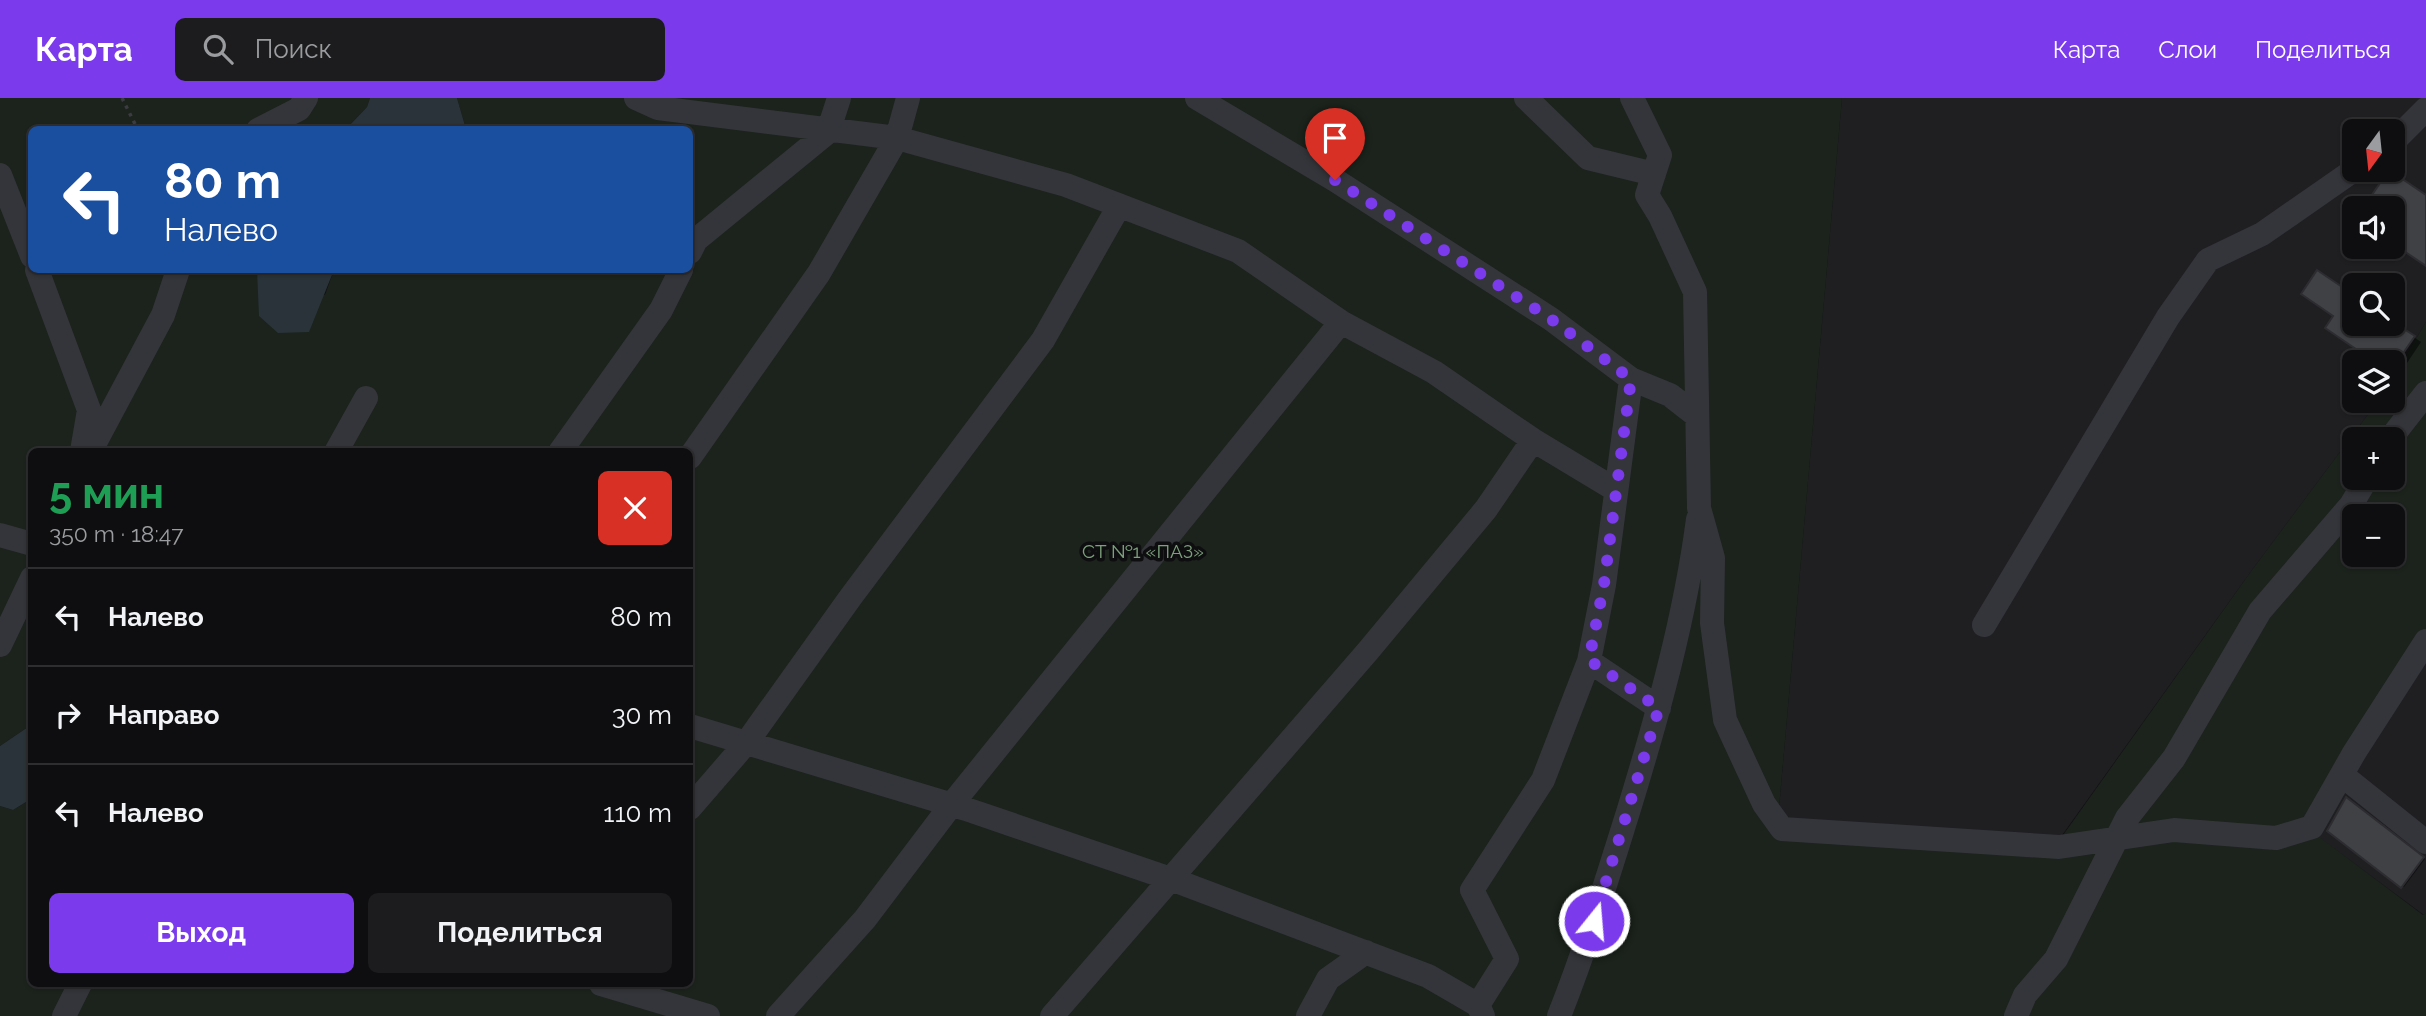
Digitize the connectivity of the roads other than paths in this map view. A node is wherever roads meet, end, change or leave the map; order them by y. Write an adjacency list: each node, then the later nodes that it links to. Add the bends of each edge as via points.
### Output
1 (306, 98): 9 (street, via 299,108)
2 (636, 98): 11 (street, via 658,108)
3 (839, 98): 11 (street)
4 (908, 98): 12 (street)
5 (1197, 98): 23 (street, via 1335,180 1551,319)
6 (1526, 98): 13 (street, via 1588,158)
7 (1632, 98): 13 (street, via 1660,155)
8 (2426, 109): 10 (street)
9 (265, 126)
10 (2405, 130)
11 (828, 132): 12 (street); 18 (street)
12 (897, 138): 16 (street, via 1066,185); 33 (street, via 818,273)
13 (1654, 174): 26 (street, via 1647,195 1695,292)
14 (0, 175): 17 (street)
15 (2342, 178): 40 (street, via 2262,234 2208,260 2168,317)
16 (1119, 205): 22 (street, via 1238,251); 46 (street, via 1043,340)
17 (28, 246)
18 (693, 246)
19 (38, 273): 29 (street, via 89,410)
20 (177, 273): 30 (street, via 163,315)
21 (680, 273): 32 (street, via 661,310)
22 (1342, 323): 28 (street, via 1434,372); 48 (street)
23 (1631, 379): 26 (street, via 1670,395); 34 (street)
24 (2426, 393): 27 (street)
25 (366, 398): 31 (street)
26 (1697, 416): 36 (street)
27 (2399, 427)
28 (1532, 440): 34 (street); 52 (street, via 1486,509)
29 (83, 448)
30 (92, 448)
31 (339, 448)
32 (563, 448)
33 (693, 453)
34 (1616, 490): 43 (street)
35 (2360, 490): 50 (street, via 2260,611 2174,758)
36 (1699, 508): 44 (street, via 1691,573); 50 (street, via 1713,558 1712,623 1725,720 1764,804 1782,830 2059,847)
37 (0, 535): 38 (street)
38 (28, 543)
39 (28, 587): 42 (street)
40 (1984, 625)
41 (2426, 641): 47 (street)
42 (0, 645)
43 (1589, 660): 44 (street); 56 (street, via 1544,780 1472,890 1507,959)
44 (1659, 708): 62 (street, via 1586,947)
45 (693, 727): 46 (street)
46 (747, 742): 48 (street); 49 (street)
47 (2342, 775): 50 (street, via 2312,827 2276,838 2174,830); 51 (street)
48 (952, 804): 52 (street); 59 (street, via 865,919)
49 (693, 805)
50 (2117, 838): 63 (street, via 2056,959 2025,995)
51 (2426, 842)
52 (1171, 879): 53 (street); 60 (street)
53 (1366, 952): 56 (street, via 1429,976); 61 (street, via 1328,979)
54 (78, 987): 57 (street)
55 (611, 987): 58 (street)
56 (1481, 1011)
57 (64, 1016)
58 (708, 1016)
59 (778, 1016)
60 (1052, 1016)
61 (1308, 1016)
62 (1559, 1016)
63 (2016, 1016)

